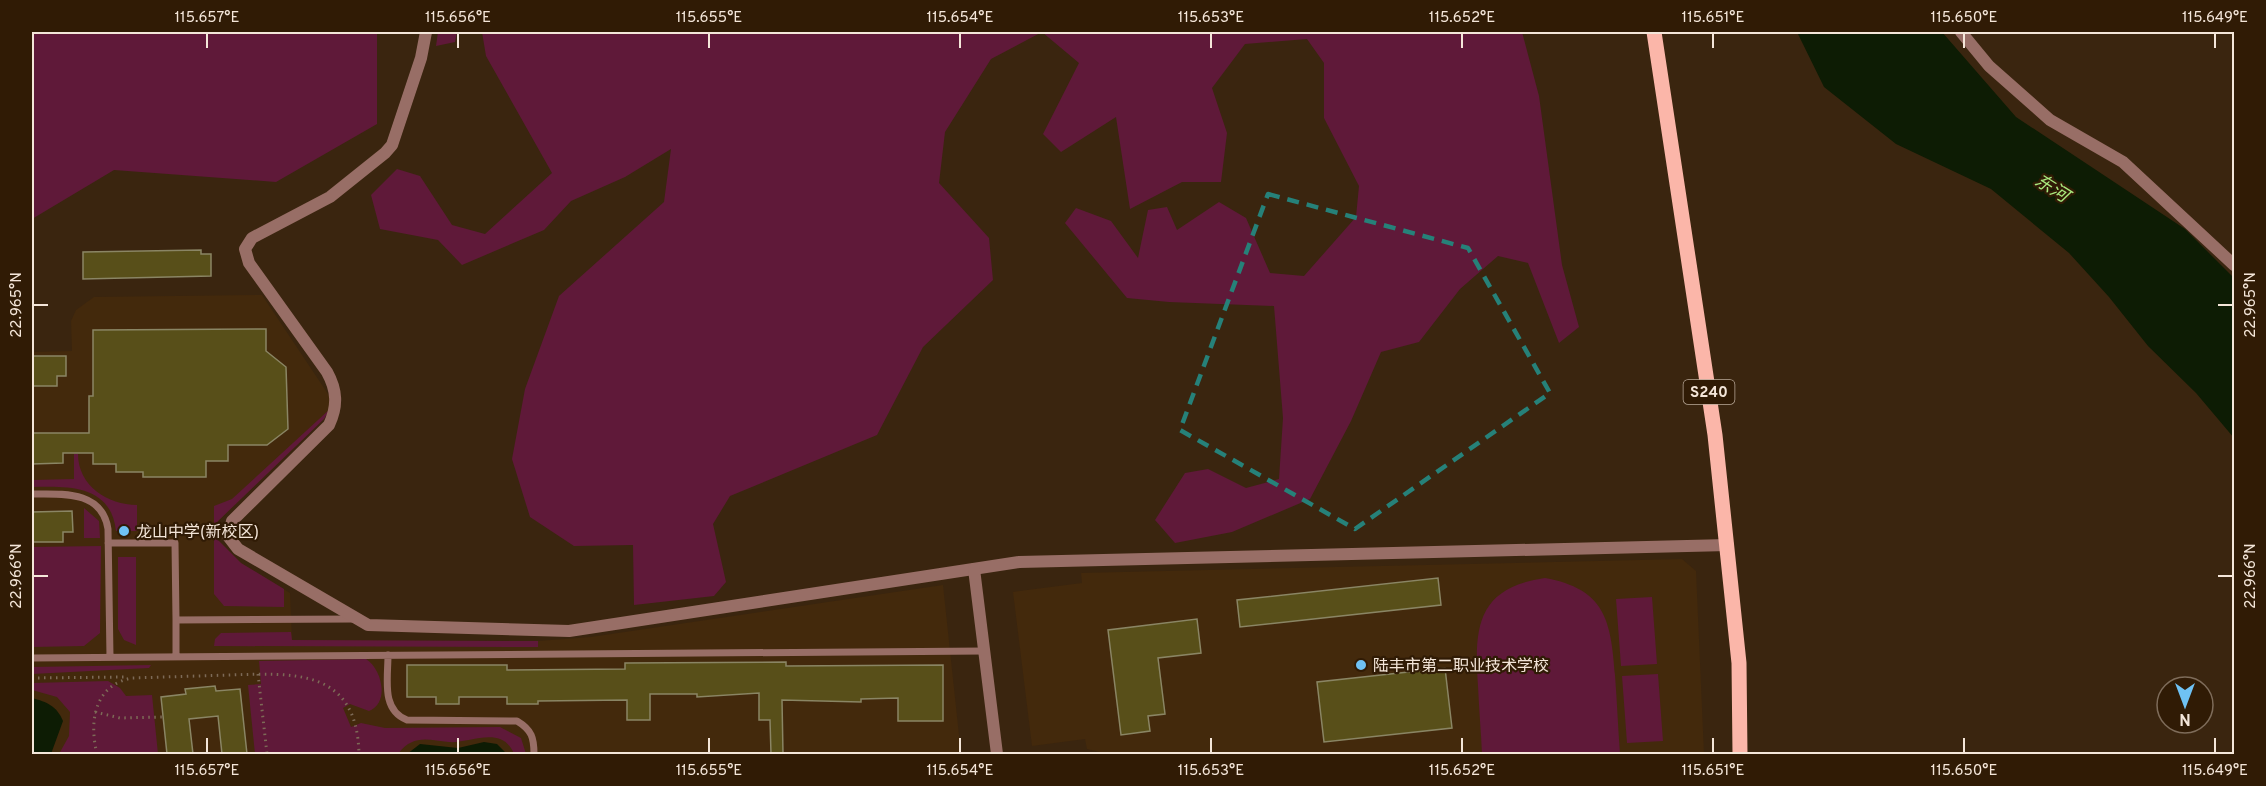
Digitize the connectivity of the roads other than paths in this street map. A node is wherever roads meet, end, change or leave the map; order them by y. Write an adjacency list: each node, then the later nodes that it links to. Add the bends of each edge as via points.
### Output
1 (426, 32): 9 (street, via 421,58 385,153 330,197 252,238 245,249 249,263 327,372 335,391 336,408 329,425 232,521 228,536 238,549)
2 (1654, 32): 7 (main road, S240)
3 (1961, 32): 4 (street, via 1989,66 2050,120 2123,162)
4 (2235, 265)
5 (32, 495): 6 (lane, via 74,495 87,499 104,517)
6 (108, 543): 10 (lane, via 175,543); 13 (lane)
7 (1728, 545): 8 (street, via 1019,562); 18 (main road, S240, via 1739,663)
8 (974, 569): 9 (street, via 569,631 379,627); 11 (street)
9 (357, 619): 10 (lane)
10 (176, 620): 14 (lane)
11 (984, 651): 12 (lane); 17 (street)
12 (388, 655): 14 (lane); 16 (lane, via 390,704 399,717 517,722 531,731)
13 (110, 657): 14 (lane); 15 (lane)
14 (176, 657)
15 (32, 658)
16 (534, 754)
17 (996, 754)
18 (1740, 754)

